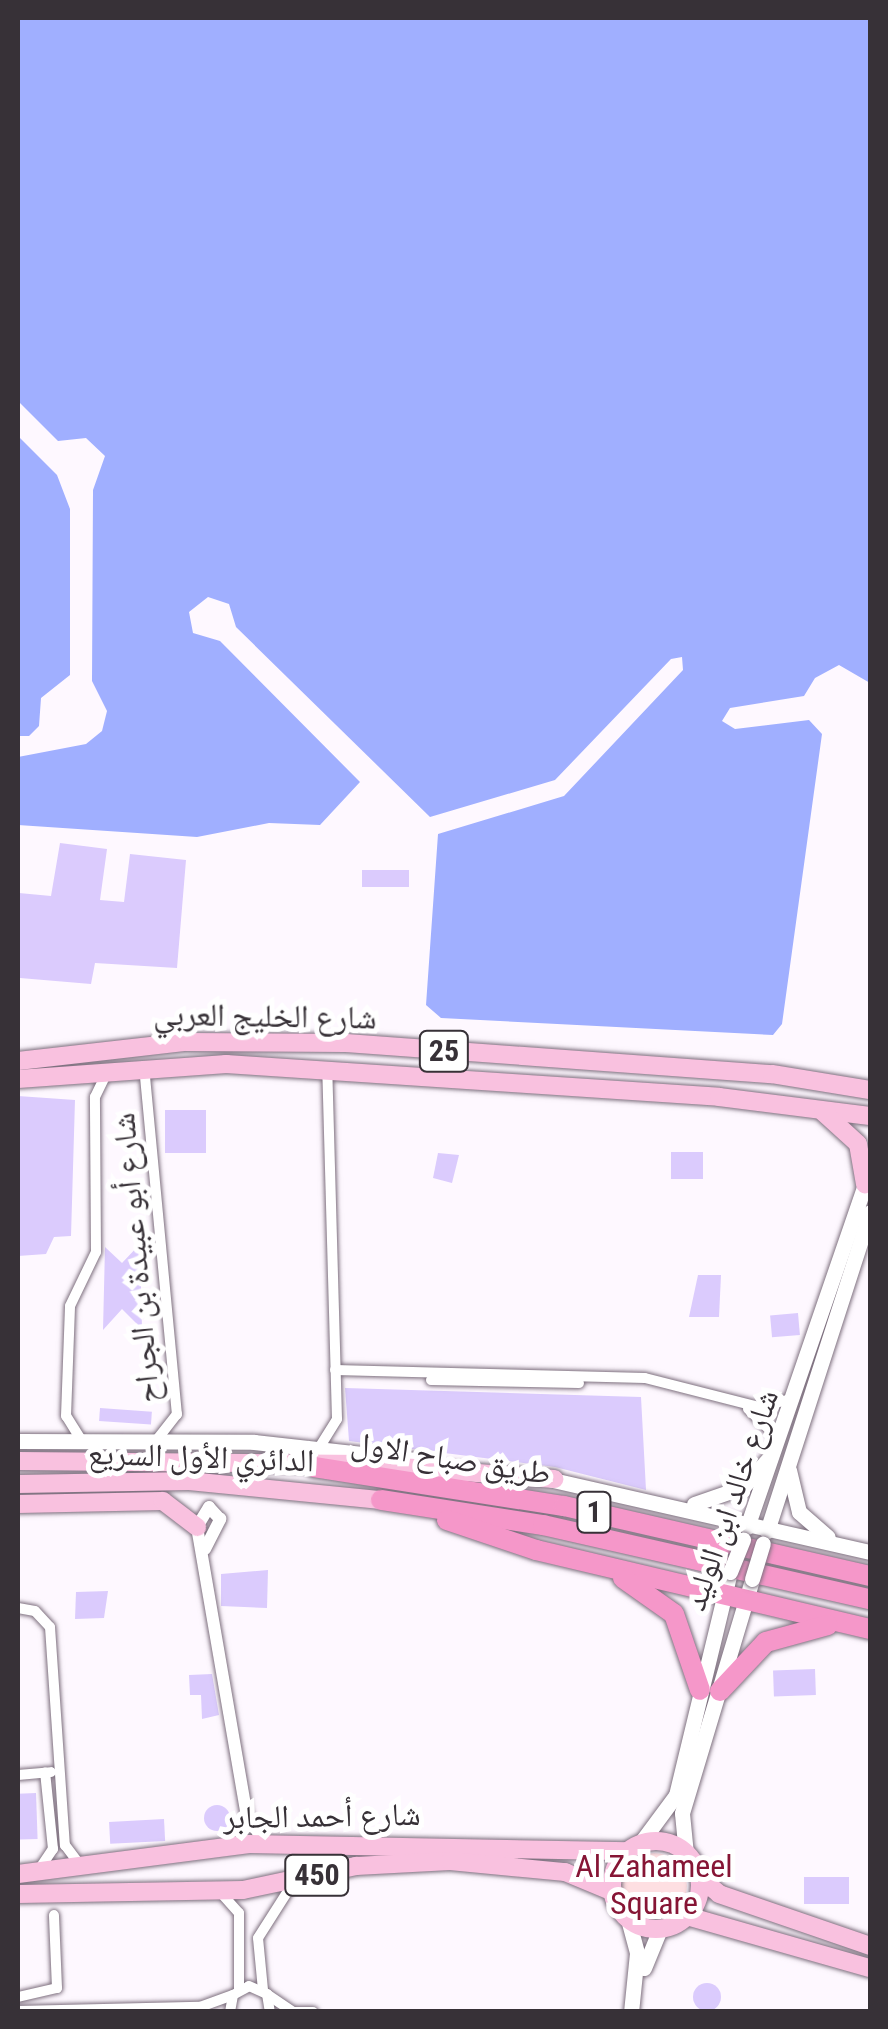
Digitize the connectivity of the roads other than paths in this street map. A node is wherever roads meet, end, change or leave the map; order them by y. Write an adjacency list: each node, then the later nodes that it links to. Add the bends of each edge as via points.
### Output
1 (18, 1060): 6 (main road, شارع الخليج العربي / 25, via 186,1042 343,1043 772,1074)
2 (143, 1065): 3 (main road, شارع الخليج العربي / 25); 4 (main road, شارع الخليج العربي / 25); 15 (street, شارع أبو عبيدة بن الجراح, via 177,1414)
3 (114, 1066): 5 (main road, شارع الخليج العربي / 25); 14 (street, via 95,1097 96,1252 70,1306 66,1416)
4 (327, 1068): 7 (main road, شارع الخليج العربي / 25); 11 (street)
5 (18, 1079)
6 (870, 1090)
7 (814, 1106): 8 (main road, شارع الخليج العربي / 25); 9 (main road, via 851,1134)
8 (870, 1116)
9 (868, 1175): 12 (main road, شارع خالد ابن الوليد)
10 (870, 1212): 17 (main road, شارع خالد ابن الوليد)
11 (335, 1373): 13 (street, via 652,1379); 18 (street, via 336,1426)
12 (796, 1397): 13 (street); 17 (main road, شارع خالد ابن الوليد)
13 (752, 1408): 17 (street)
14 (80, 1438): 15 (main road, الدائري الأول السريع); 16 (main road, الدائري الأول السريع)
15 (157, 1438): 18 (main road, الدائري الأول السريع)
16 (18, 1440)
17 (781, 1451): 24 (main road, via 724,1499); 25 (main road, شارع خالد ابن الوليد); 27 (main road, شارع خالد ابن الوليد); 28 (main road, via 799,1512)
18 (317, 1457): 19 (main road, الدائري الأول السريع / 1); 20 (main road); 32 (highway, طريق صباح الاول / 1)
19 (18, 1461)
20 (554, 1480): 24 (main road, طريق صباح الاول)
21 (18, 1484): 22 (main road, الدائري الأول السريع / 1, via 188,1481)
22 (389, 1502): 31 (highway); 35 (highway, طريق صباح الاول / 1, via 562,1529)
23 (18, 1504): 26 (main road, via 162,1501)
24 (679, 1505): 25 (main road, طريق صباح الاول)
25 (749, 1521): 27 (main road, طريق صباح الاول); 34 (main road, شارع خالد ابن الوليد, bridge)
26 (197, 1526): 29 (street); 29 (street, via 203,1510 218,1512)
27 (768, 1526): 28 (main road, طريق صباح الاول); 33 (main road, شارع خالد ابن الوليد, bridge)
28 (840, 1544): 30 (main road, طريق صباح الاول)
29 (205, 1549): 42 (street)
30 (870, 1552)
31 (599, 1565): 34 (highway); 38 (highway, via 674,1614)
32 (870, 1576)
33 (749, 1589): 34 (highway); 37 (highway); 38 (main road, شارع خالد ابن الوليد)
34 (722, 1594): 38 (main road, شارع خالد ابن الوليد)
35 (870, 1599)
36 (18, 1608): 39 (street, via 40,1614 52,1636)
37 (866, 1628): 38 (highway, via 784,1633)
38 (710, 1690): 46 (main road, شارع خالد ابن الوليد, via 671,1808); 48 (main road, شارع خالد ابن الوليد, via 682,1813)
39 (60, 1771): 40 (street); 50 (street, via 65,1844)
40 (46, 1772): 41 (street); 51 (street, via 52,1849)
41 (18, 1775)
42 (247, 1816): 43 (street); 44 (street)
43 (265, 1844): 44 (main road, شارع أحمد الجابر / 450); 45 (main road, شارع أحمد الجابر / 450)
44 (231, 1846): 47 (main road, شارع أحمد الجابر / 450)
45 (310, 1846): 49 (main road, شارع أحمد الجابر / 450, via 451,1844); 54 (main road, via 322,1860)
46 (634, 1848): 48 (main road, 450, via 659,1842); 49 (main road, شارع أحمد الجابر / 450); 57 (main road)
47 (186, 1854): 50 (main road, شارع أحمد الجابر / 450); 55 (main road, via 174,1869)
48 (686, 1854): 53 (main road)
49 (564, 1863): 54 (main road, شارع أحمد الجابر / 450, via 450,1861); 57 (main road, شارع أحمد الجابر / 450)
50 (88, 1867): 51 (main road, شارع أحمد الجابر / 450)
51 (37, 1872): 52 (main road, شارع أحمد الجابر / 450)
52 (18, 1874)
53 (699, 1877): 59 (main road); 61 (main road)
54 (302, 1880): 56 (main road, شارع أحمد الجابر / 450); 68 (street, via 258,1938)
55 (190, 1888): 56 (main road, شارع أحمد الجابر / 450); 58 (main road, شارع أحمد الجابر / 450)
56 (216, 1890): 67 (street, via 239,1913)
57 (612, 1892): 62 (main road)
58 (18, 1894)
59 (736, 1900): 63 (main road, via 719,1908); 65 (main road)
60 (54, 1915): 69 (street, via 57,1988)
61 (687, 1916): 63 (main road); 64 (main road)
62 (628, 1919): 64 (main road); 77 (main road, via 637,1952)
63 (720, 1920): 66 (main road)
64 (660, 1929): 77 (main road, via 647,1949)
65 (870, 1946)
66 (870, 1968)
67 (236, 1992): 68 (street); 70 (street); 74 (street)
68 (265, 1992): 72 (street); 75 (street)
69 (18, 1997)
70 (200, 2007): 71 (street); 73 (street)
71 (18, 2011)
72 (290, 2011): 76 (street)
73 (213, 2012)
74 (230, 2012)
75 (270, 2012)
76 (313, 2012)
77 (634, 2012)

